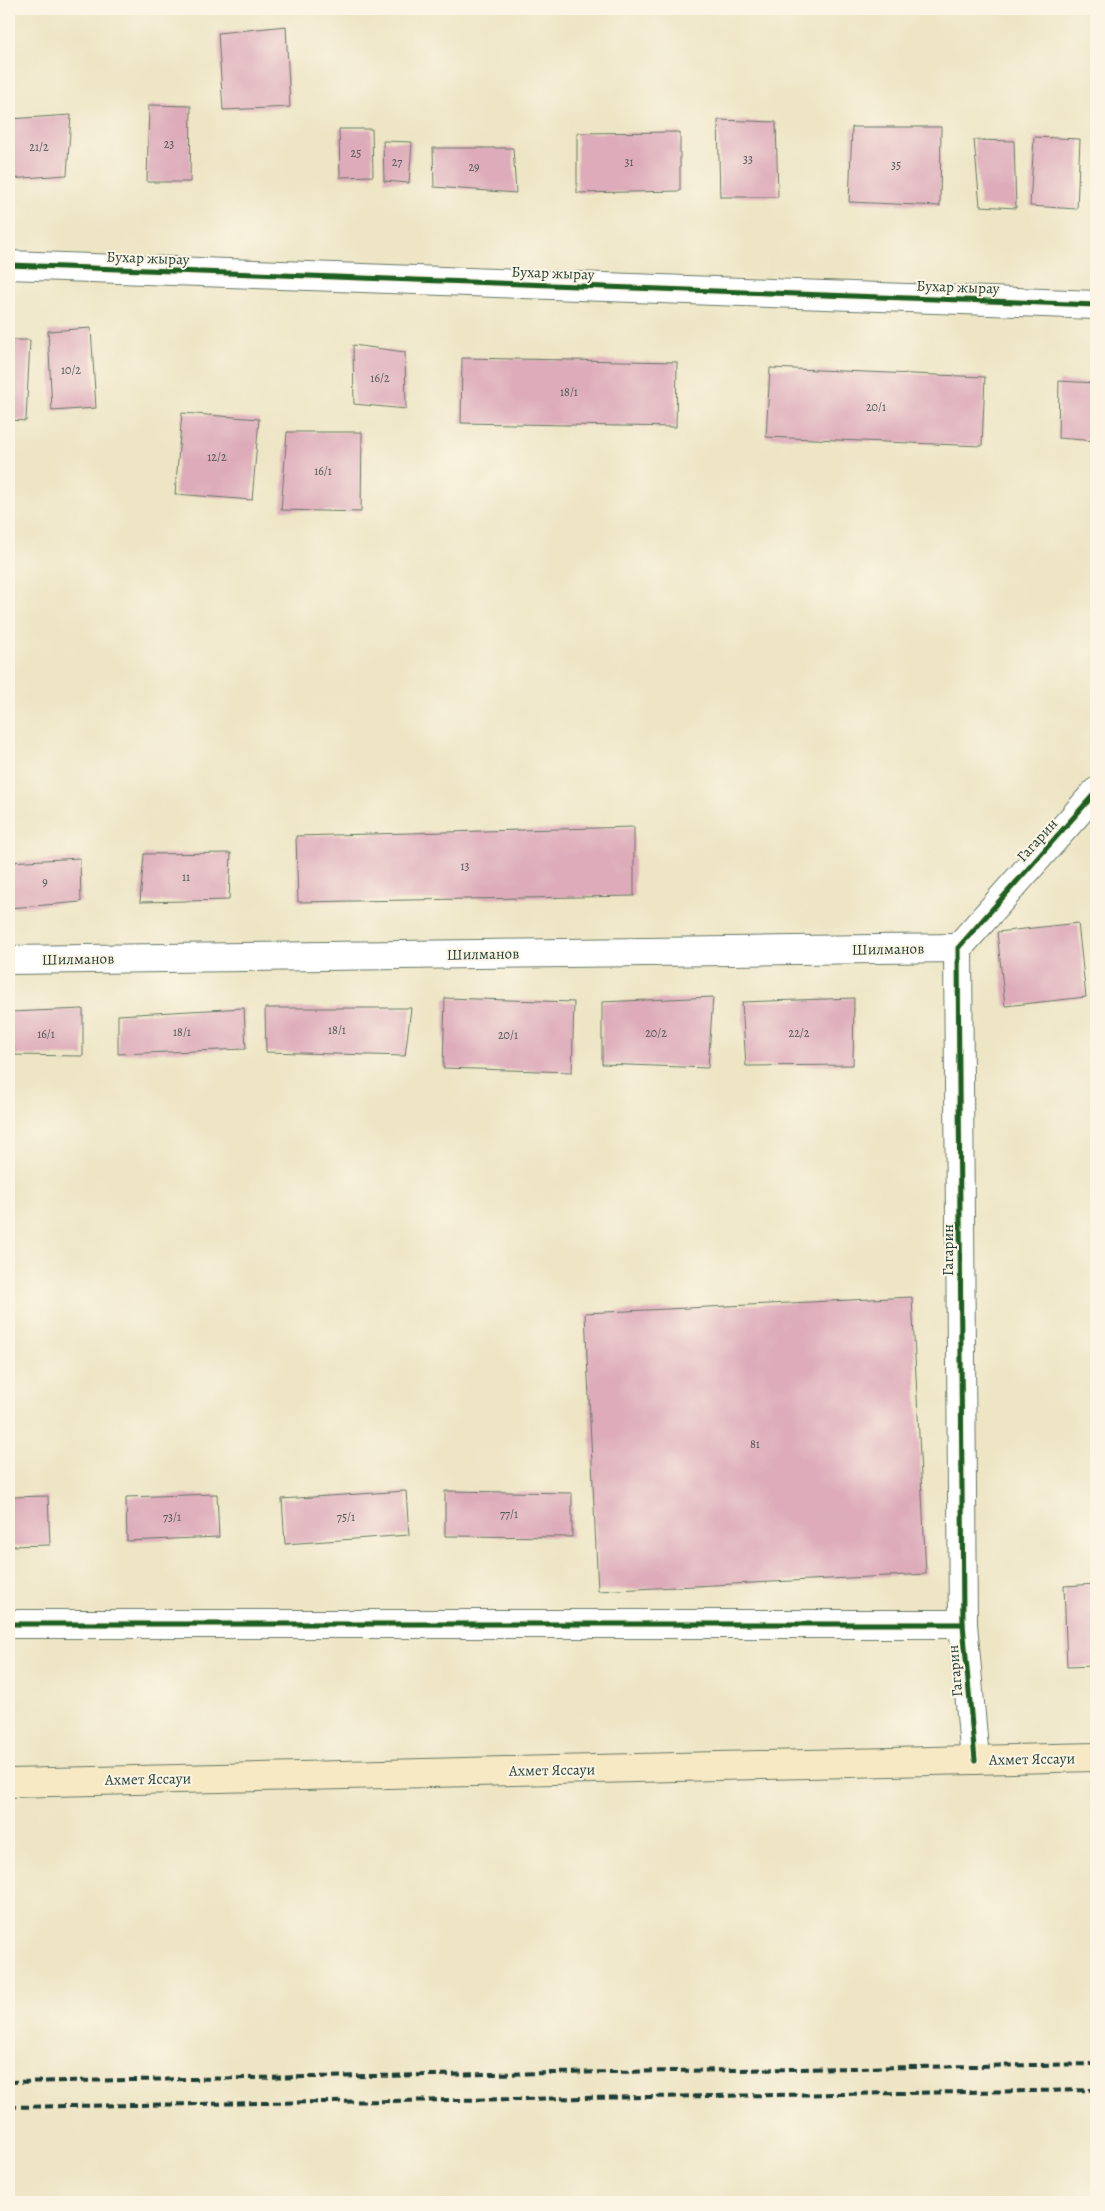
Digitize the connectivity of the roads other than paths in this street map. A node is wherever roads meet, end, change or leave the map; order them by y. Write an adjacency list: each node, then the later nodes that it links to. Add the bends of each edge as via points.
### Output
1 (9, 265): 2 (street, Бухар жырау)
2 (1096, 305)
3 (1096, 792): 4 (street, Гагарин)
4 (958, 948): 5 (street, Шилманов); 7 (street, Гагарин)
5 (9, 960)
6 (9, 1624): 7 (street)
7 (964, 1624): 9 (street, Гагарин)
8 (1096, 1757): 9 (main road, Ахмет Яссауи)
9 (975, 1760): 10 (main road, Ахмет Яссауи)
10 (9, 1783)

